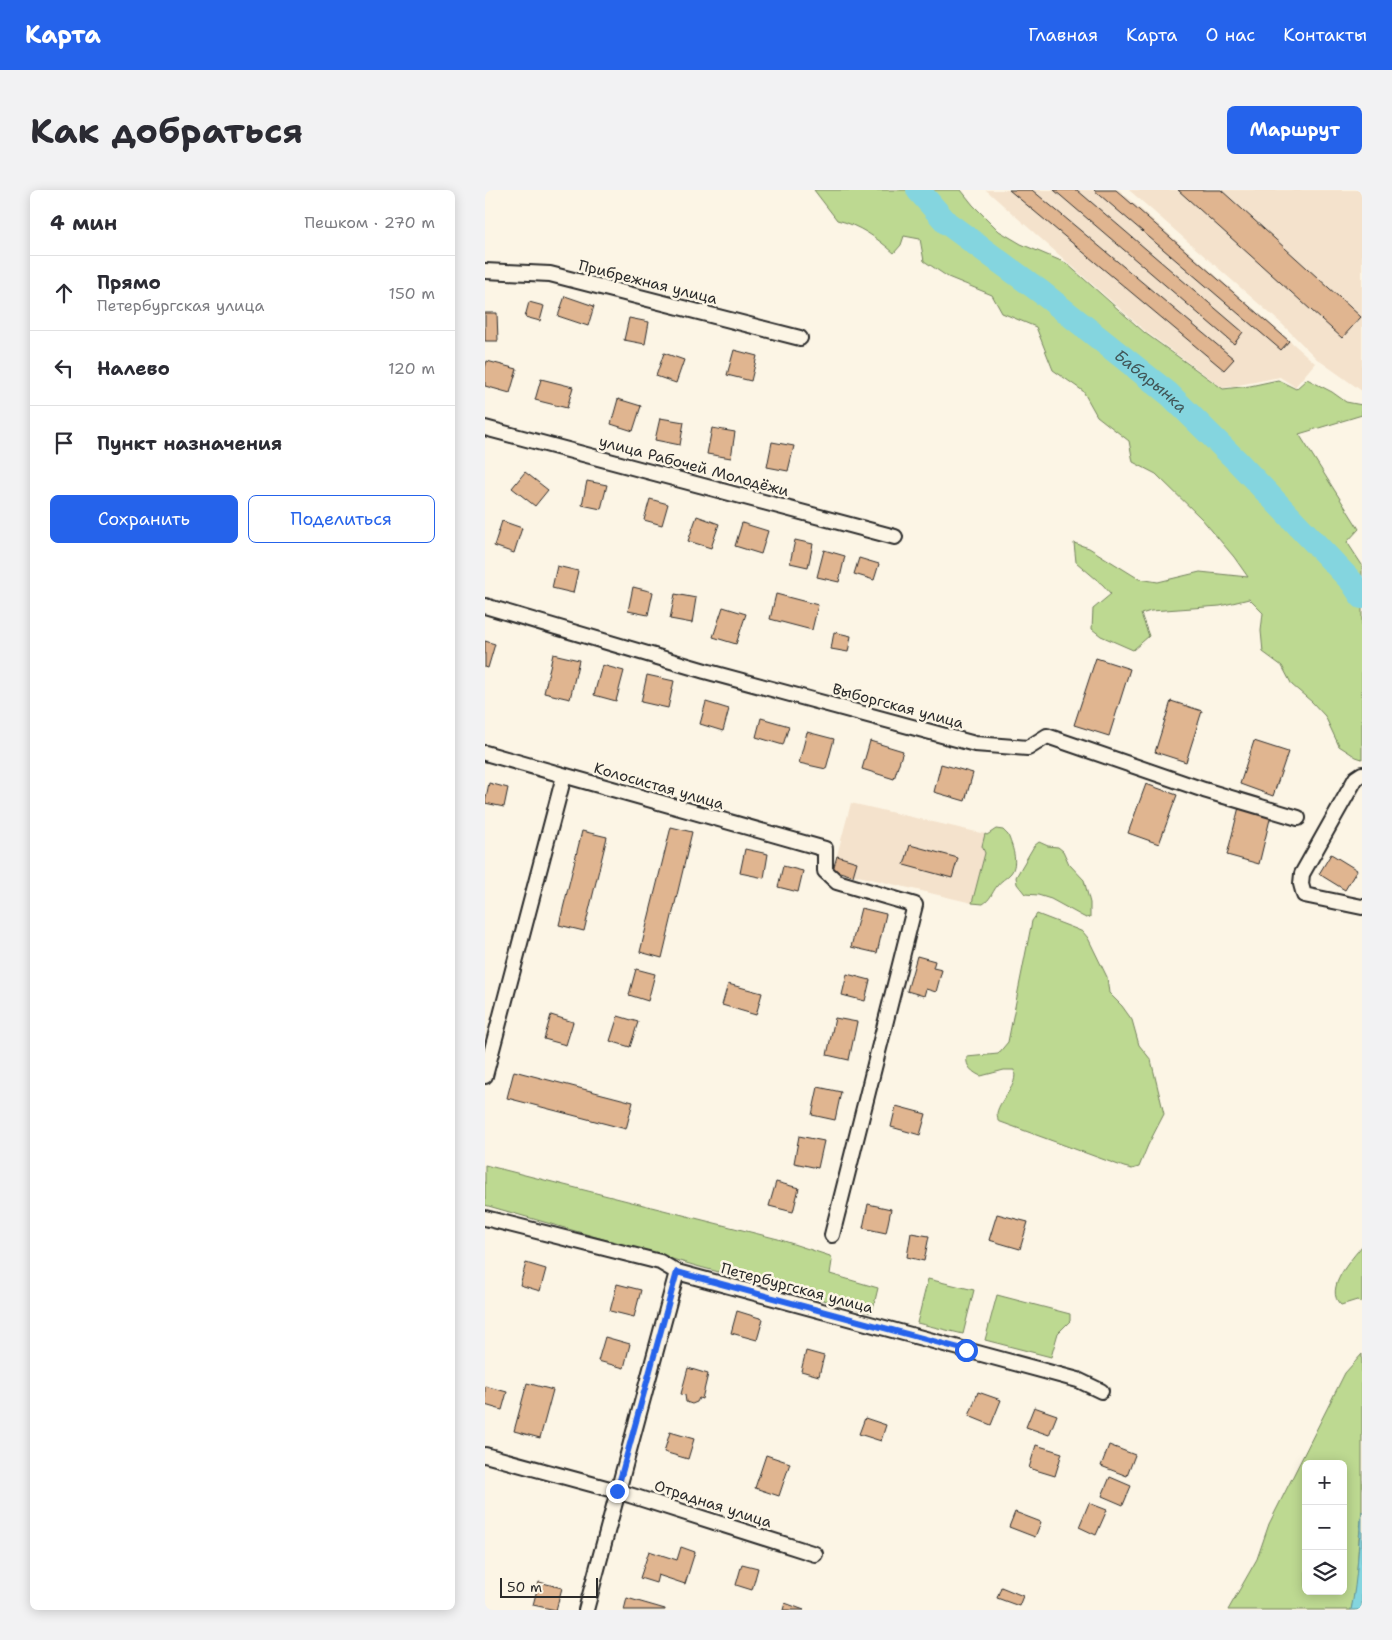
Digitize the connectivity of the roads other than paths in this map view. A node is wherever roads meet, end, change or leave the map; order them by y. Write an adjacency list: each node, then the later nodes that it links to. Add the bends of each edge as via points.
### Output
1 (485, 271): 2 (street, Прибрежная улица, via 550,274)
2 (800, 338)
3 (485, 428): 4 (street, улица Рабочей Молодёжи)
4 (895, 537)
5 (485, 606): 9 (street, Выборгская улица, via 705,671 975,744 1028,748 1047,736 1204,790)
6 (485, 753): 8 (street, Колосистая улица)
7 (1362, 774): 10 (street, via 1356,778 1302,874 1301,884 1304,895)
8 (565, 776): 11 (street); 13 (street, Колосистая улица, via 825,849 825,871 837,882 915,905)
9 (1298, 818)
10 (1362, 907)
11 (485, 1076)
12 (485, 1218): 14 (street, Петербургская улица, via 660,1262)
13 (832, 1235)
14 (677, 1272): 15 (street, Петербургская улица, via 1078,1380); 17 (street)
15 (1101, 1390)
16 (485, 1455): 17 (street, Отрадная улица)
17 (617, 1491): 18 (street, Отрадная улица); 19 (street)
18 (815, 1554)
19 (586, 1610)

